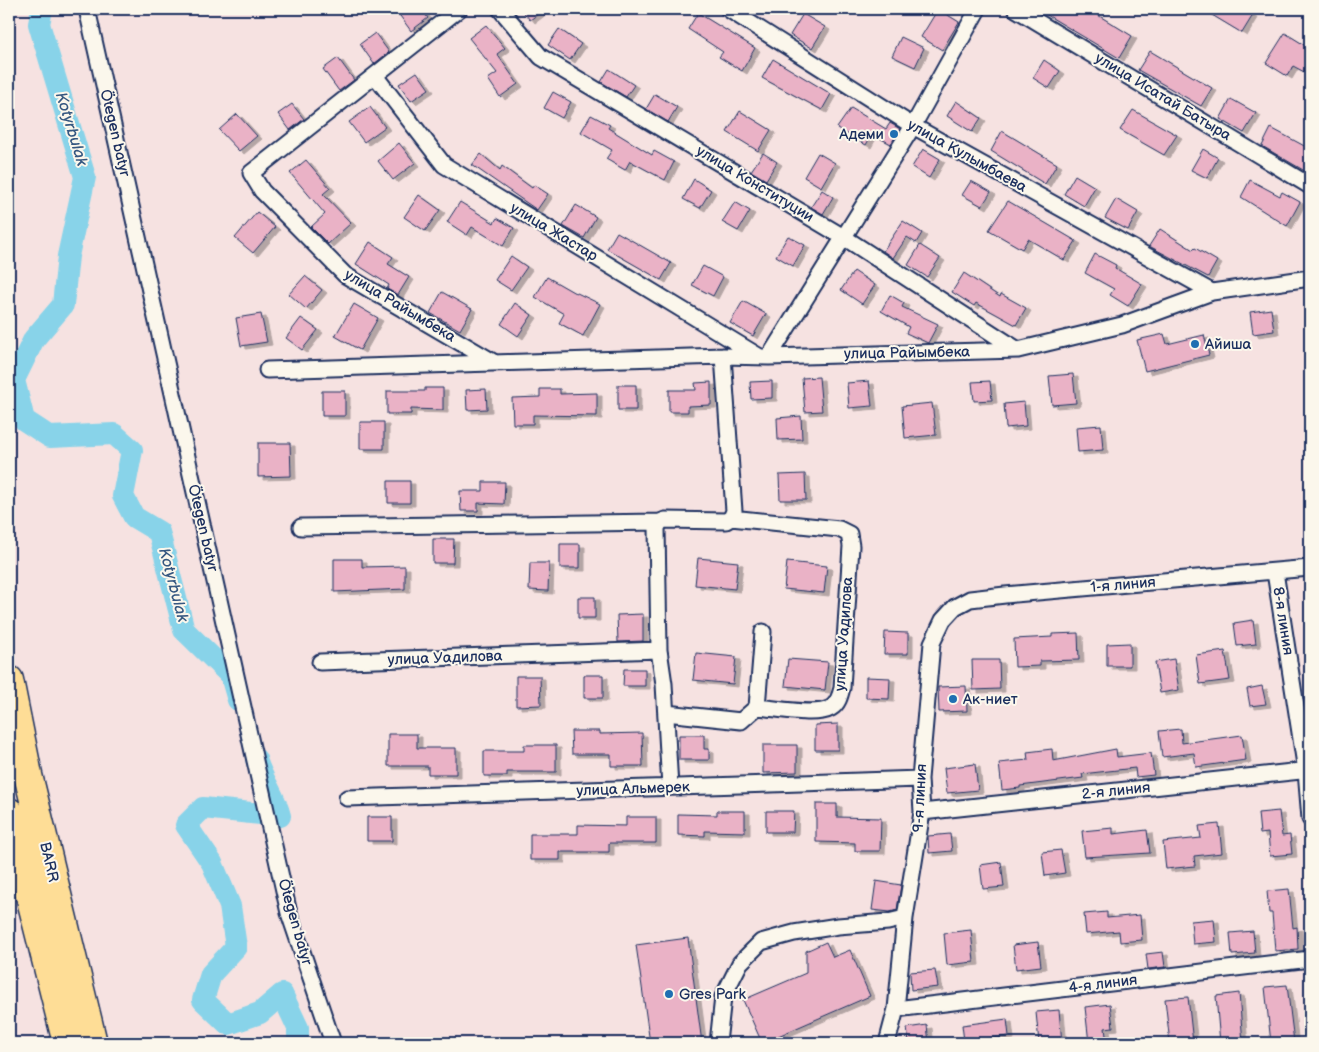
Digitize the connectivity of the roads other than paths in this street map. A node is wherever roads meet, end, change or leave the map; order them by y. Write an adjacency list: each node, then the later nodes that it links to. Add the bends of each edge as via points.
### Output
1 (87, 9): 42 (street, Ötegen batyr, via 289,913)
2 (459, 9): 7 (street)
3 (500, 9): 10 (street, улица Конституции, via 541,57)
4 (728, 9): 8 (street, улица Кулымбаева)
5 (978, 9): 8 (street)
6 (1016, 9): 9 (street, улица Исатай Батыра)
7 (376, 76): 15 (street, улица Жастар, via 444,165); 16 (street, улица Райымбека, via 251,173 262,191 345,275)
8 (913, 126): 10 (street); 12 (street, улица Кулымбаева)
9 (1310, 186)
10 (845, 238): 13 (street, улица Конституции); 15 (street)
11 (1310, 278): 12 (street, улица Райымбека)
12 (1212, 292): 13 (street, улица Райымбека, via 1122,325)
13 (1018, 350): 15 (street, улица Райымбека)
14 (724, 356): 15 (street, улица Райымбека); 16 (street, улица Райымбека); 18 (street, via 734,511)
15 (764, 357)
16 (495, 364): 17 (street, улица Райымбека)
17 (268, 370)
18 (731, 518): 19 (street, via 726,521 671,519); 28 (street, улица Уадилова, via 839,529 849,534 851,546 840,699 832,708 820,712)
19 (660, 522): 20 (street); 25 (street, via 657,528)
20 (301, 527)
21 (1310, 568): 22 (street, 1-я линия)
22 (1275, 572): 23 (street, 1-я линия, via 970,599 954,607); 30 (street, 8-я линия)
23 (943, 620): 31 (street, 9-я линия, via 932,643)
24 (763, 632): 28 (street)
25 (659, 650): 26 (street, улица Уадилова); 29 (street)
26 (320, 662)
27 (9, 680): 41 (highway, BARR, via 28,775)
28 (757, 707): 29 (street, via 741,721)
29 (666, 713): 32 (street)
30 (1308, 770): 35 (street, 2-я линия); 36 (street, 8-я линия)
31 (920, 779): 32 (street, улица Альмерек); 35 (street, 9-я линия)
32 (670, 788): 33 (street, улица Альмерек)
33 (347, 798)
34 (9, 812): 40 (highway, BARR)
35 (922, 812): 37 (street, 9-я линия)
36 (1310, 818)
37 (905, 918): 39 (street, 9-я линия); 43 (street, via 829,927 761,942 740,963 723,997)
38 (1310, 959): 39 (street, 4-я линия)
39 (896, 1008): 44 (street, 9-я линия)
40 (67, 1043)
41 (94, 1043)
42 (333, 1043)
43 (718, 1043)
44 (887, 1043)

